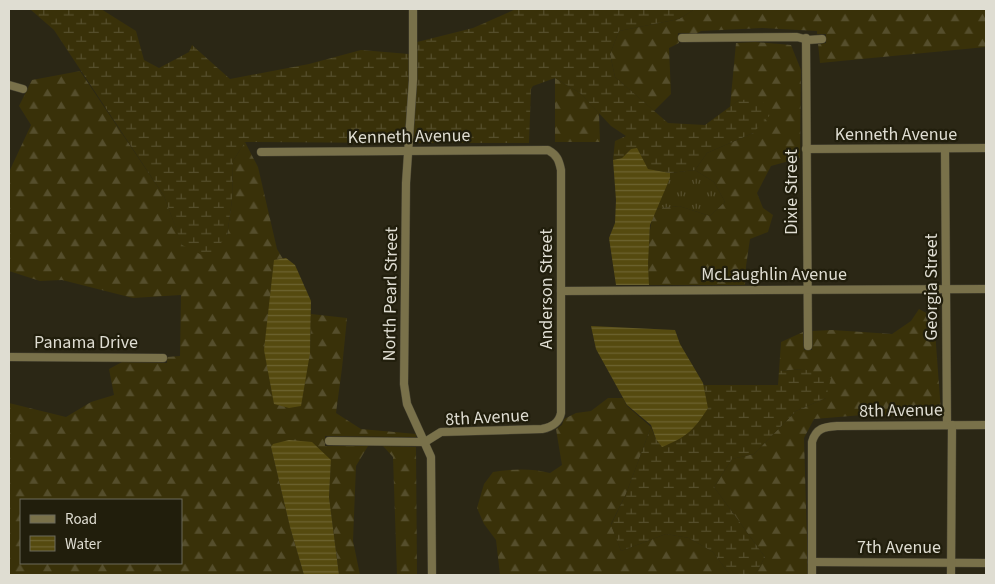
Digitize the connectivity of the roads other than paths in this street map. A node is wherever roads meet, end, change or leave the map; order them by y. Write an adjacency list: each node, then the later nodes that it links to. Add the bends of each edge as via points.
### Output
1 (413, 9): 10 (street, North Pearl Street)
2 (682, 38): 3 (street)
3 (806, 38): 4 (street); 8 (street, Dixie Street)
4 (822, 39)
5 (9, 85): 6 (street)
6 (23, 89)
7 (986, 148): 9 (street, Kenneth Avenue)
8 (806, 149): 9 (street, Kenneth Avenue); 13 (street, Dixie Street)
9 (945, 149): 14 (street, Georgia Street)
10 (408, 151): 11 (street, Kenneth Avenue); 12 (street, Kenneth Avenue, via 548,150); 24 (street, North Pearl Street, via 404,384 407,404)
11 (261, 152)
12 (556, 155): 16 (street, Anderson Street, via 561,170)
13 (807, 289): 14 (street, McLaughlin Avenue); 16 (street, McLaughlin Avenue); 17 (street, Dixie Street)
14 (947, 289): 15 (street, McLaughlin Avenue); 21 (street, Georgia Street)
15 (986, 289)
16 (561, 290): 20 (street, Anderson Street, via 561,413)
17 (808, 346)
18 (9, 357): 19 (street, Panama Drive)
19 (163, 358)
20 (557, 423): 24 (street, 8th Avenue, via 542,429 441,432)
21 (949, 425): 22 (street, 8th Avenue); 25 (street, 8th Avenue, via 837,426 823,427 818,431 812,442); 26 (street, Georgia Street)
22 (986, 425)
23 (329, 441): 24 (street, 8th Avenue)
24 (425, 442): 28 (street, North Pearl Street, via 431,457)
25 (812, 562): 26 (street, 7th Avenue); 29 (street)
26 (951, 562): 27 (street, 7th Avenue); 30 (street, Georgia Street)
27 (986, 563)
28 (432, 575)
29 (812, 575)
30 (951, 575)

